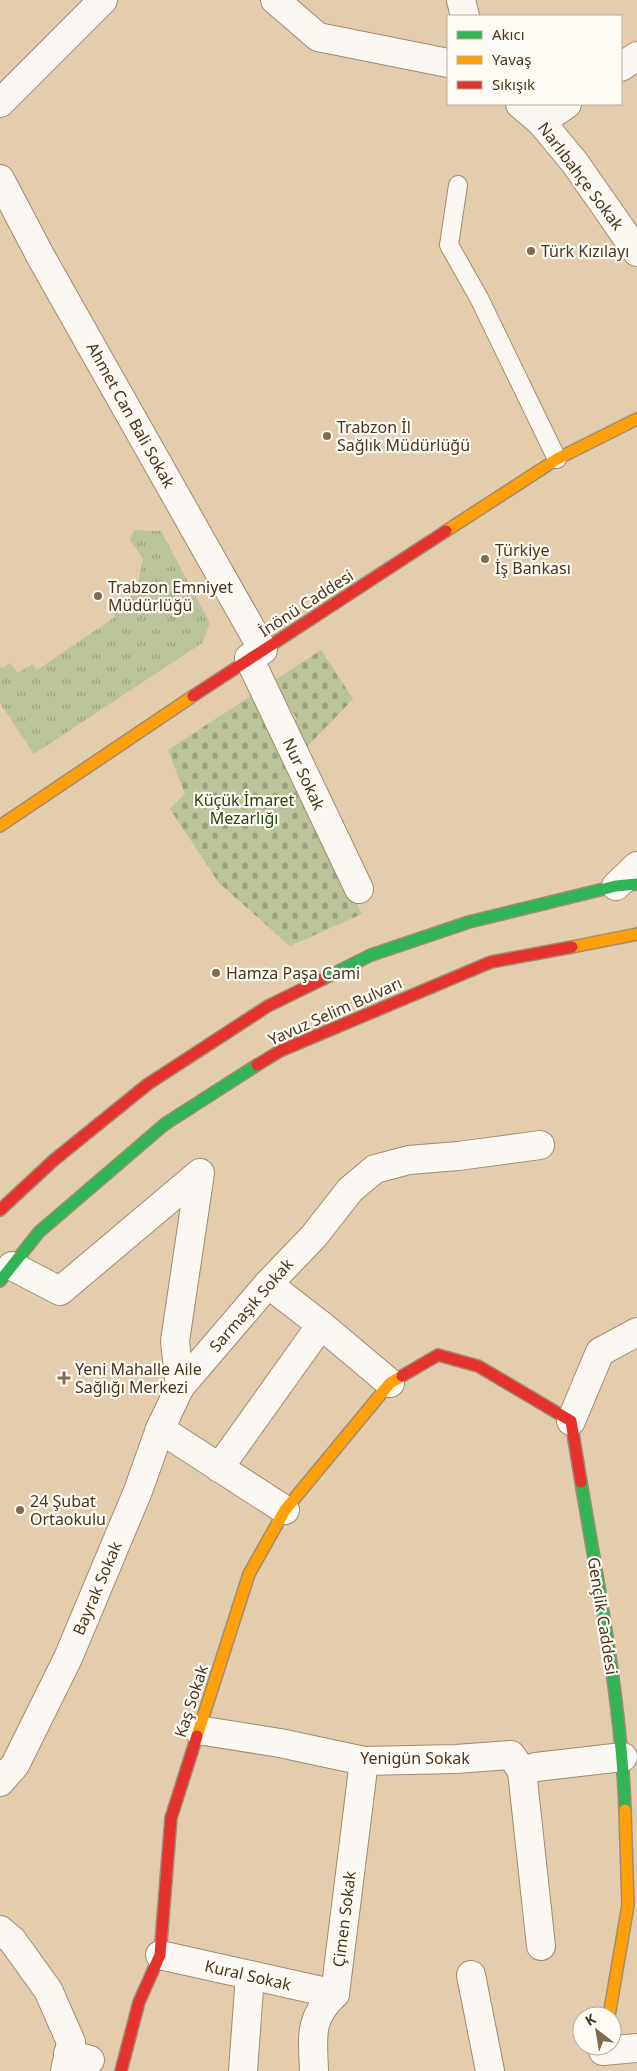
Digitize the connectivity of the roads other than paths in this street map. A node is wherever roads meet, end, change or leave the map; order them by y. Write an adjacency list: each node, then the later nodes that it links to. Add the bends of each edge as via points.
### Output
1 (104, 0): 8 (street)
2 (275, 0): 6 (street, via 318,37)
3 (460, 0): 4 (street)
4 (465, 15)
5 (637, 56): 7 (street)
6 (447, 63)
7 (622, 66)
8 (0, 103)
9 (521, 105): 11 (street, Narlıbahçe Sokak)
10 (566, 105): 11 (street)
11 (541, 122): 14 (street, Narlıbahçe Sokak, via 575,163)
12 (0, 179): 17 (street, Ahmet Can Bali Sokak)
13 (458, 185): 16 (lane, via 449,245 479,298)
14 (637, 252)
15 (637, 419): 16 (street, İnönü Caddesi)
16 (557, 459): 17 (street, İnönü Caddesi)
17 (256, 654): 18 (street, İnönü Caddesi); 21 (street, Nur Sokak)
18 (0, 826)
19 (637, 866): 20 (street)
20 (626, 885): 24 (street, Yavuz Selim Bulvarı, via 469,922 371,956 268,1006 148,1084)
21 (359, 889)
22 (637, 934): 25 (street, Yavuz Selim Bulvarı, via 490,962 280,1051 165,1124 39,1232)
23 (540, 1145): 26 (street, Sarmaşık Sokak, via 409,1160 375,1169 350,1190 314,1236)
24 (2, 1205)
25 (6, 1274): 30 (street, via 60,1291 200,1173 175,1341)
26 (268, 1284): 27 (street); 30 (street, Sarmaşık Sokak)
27 (321, 1325): 29 (street); 33 (street)
28 (637, 1332): 31 (street, via 600,1352)
29 (390, 1383): 31 (street, via 438,1355 478,1366); 34 (street, Kaş Sokak)
30 (180, 1387): 32 (street, Bayrak Sokak)
31 (571, 1421): 36 (street, Gençlik Caddesi)
32 (160, 1429): 33 (street); 39 (street, Bayrak Sokak, via 138,1491 68,1658 14,1765)
33 (219, 1468): 34 (street)
34 (285, 1510): 35 (street, Kaş Sokak, via 249,1574)
35 (198, 1730): 37 (street, Yenigün Sokak); 44 (street, Kaş Sokak, via 171,1818)
36 (623, 1756): 38 (street, via 536,1767); 40 (street, Gençlik Caddesi)
37 (364, 1761): 38 (street, Yenigün Sokak, via 511,1755); 47 (street, Çimen Sokak)
38 (522, 1772): 43 (street)
39 (0, 1782)
40 (632, 1904): 48 (street, Gençlik Caddesi)
41 (0, 1908): 42 (street)
42 (6, 1935): 51 (street, via 48,1990 71,2042)
43 (541, 1946)
44 (160, 1955): 46 (street, Kural Sokak); 51 (street, Kaş Sokak, via 139,2002)
45 (471, 1975): 54 (street)
46 (250, 1976): 47 (street, Kural Sokak); 52 (street)
47 (335, 1994): 53 (street, via 322,2006 312,2031)
48 (611, 2006)
49 (637, 2048): 50 (street)
50 (622, 2052)
51 (93, 2065)
52 (243, 2071)
53 (314, 2071)
54 (490, 2071)

